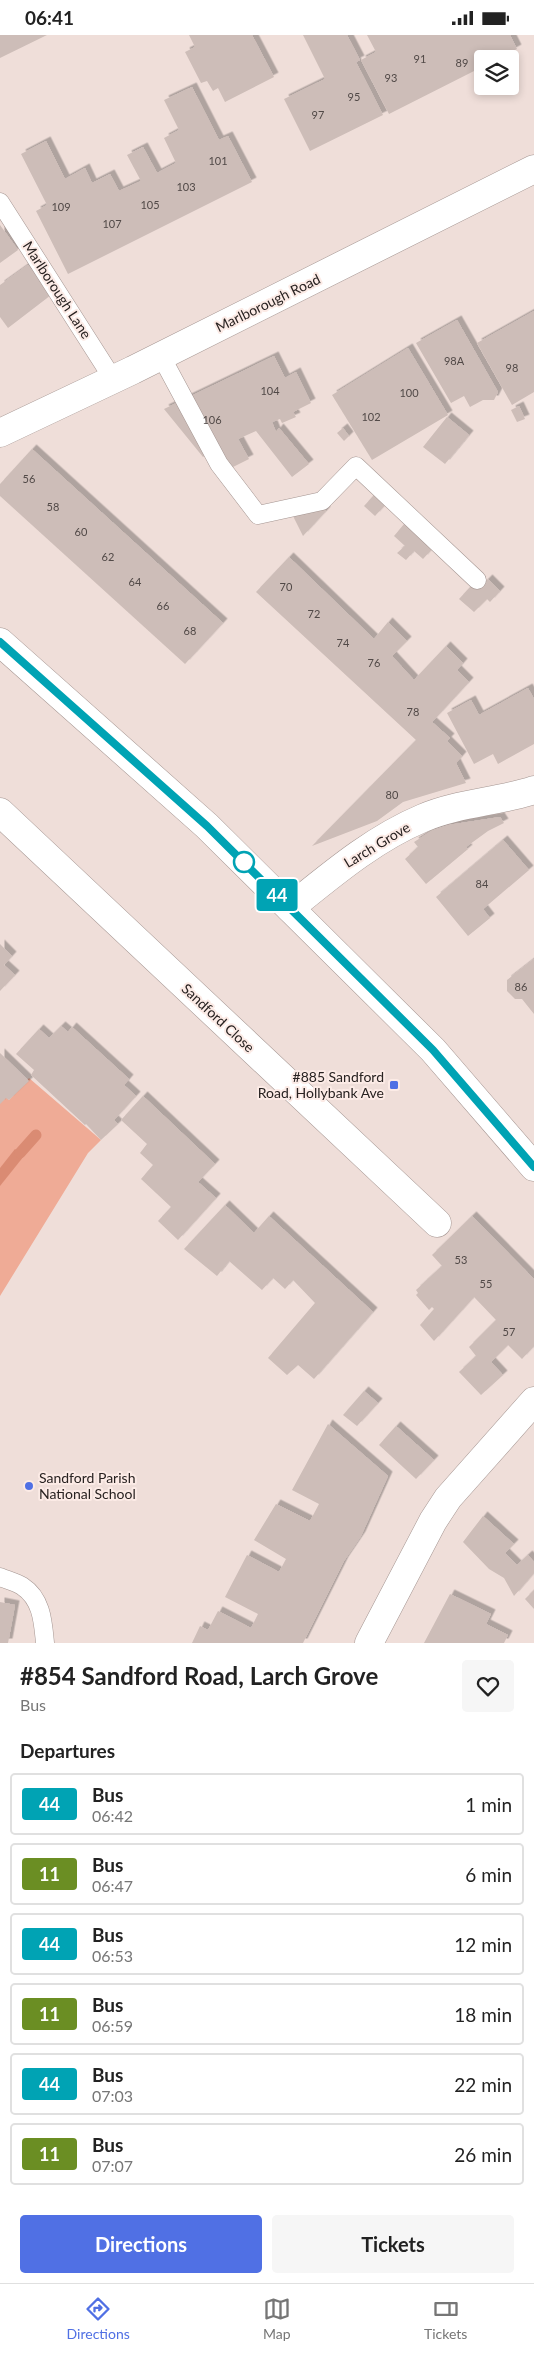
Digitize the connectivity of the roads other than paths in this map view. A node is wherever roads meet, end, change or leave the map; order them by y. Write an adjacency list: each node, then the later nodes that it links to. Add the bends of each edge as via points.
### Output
1 (534, 169): 3 (street, Marlborough Road)
2 (0, 202): 4 (lane, Marlborough Lane)
3 (161, 356): 4 (street, Marlborough Road); 6 (lane, via 219,464 258,515 322,501 356,466)
4 (113, 379): 5 (street, Marlborough Road)
5 (0, 433)
6 (478, 580)
7 (0, 642): 10 (street, via 207,826)
8 (534, 790): 10 (street, Larch Grove, via 456,807 423,818 392,833 334,872)
9 (0, 811): 12 (street, Sandford Close)
10 (290, 908): 11 (street, via 433,1050)
11 (534, 1167)
12 (437, 1223)
13 (534, 1401): 16 (street, via 448,1498)
14 (0, 1577): 15 (lane, via 23,1586 35,1601 43,1614)
15 (45, 1643)
16 (369, 1643)

